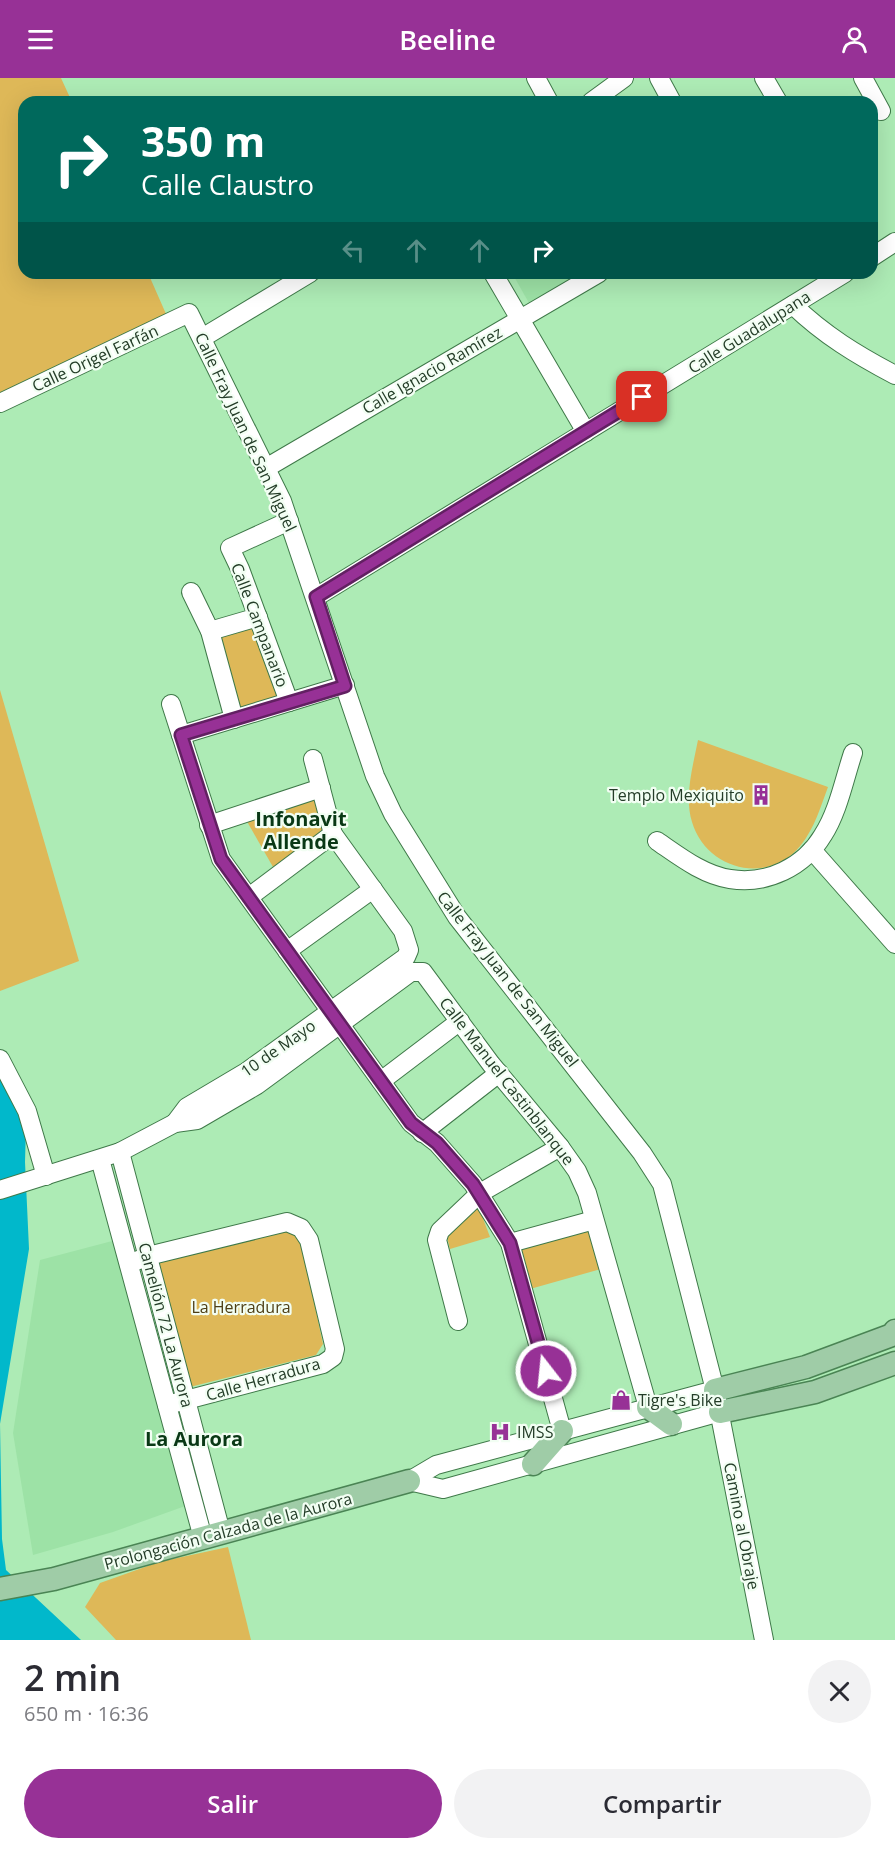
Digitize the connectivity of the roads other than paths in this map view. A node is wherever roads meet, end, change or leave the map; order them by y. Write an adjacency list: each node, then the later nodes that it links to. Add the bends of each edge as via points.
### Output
1 (536, 78): 6 (street)
2 (624, 78): 7 (street)
3 (659, 78): 8 (street)
4 (764, 78): 9 (street)
5 (862, 78): 10 (street)
6 (546, 96)
7 (599, 96)
8 (669, 96)
9 (774, 96)
10 (873, 96)
11 (894, 243): 12 (street)
12 (878, 252)
13 (300, 279): 20 (street)
14 (497, 279): 19 (street)
15 (589, 279): 19 (street, Calle Ignacio Ramírez)
16 (835, 279): 17 (street, Calle Guadalupana)
17 (793, 305): 21 (street, via 853,353); 23 (street, Calle Guadalupana)
18 (189, 313): 20 (street, Calle Fray Juan de San Miguel); 22 (street, Calle Origel Farfán)
19 (520, 319): 23 (street); 24 (street, Calle Ignacio Ramírez)
20 (202, 338): 24 (street, Calle Fray Juan de San Miguel)
21 (895, 375)
22 (0, 403)
23 (586, 432): 27 (street, Calle Guadalupana)
24 (266, 468): 25 (street, Calle Fray Juan de San Miguel)
25 (290, 521): 27 (street, Calle Fray Juan de San Miguel); 28 (street, Calle Campanario, via 230,548)
26 (191, 592): 29 (street)
27 (316, 597): 30 (street, Calle Fray Juan de San Miguel)
28 (258, 617): 29 (street); 31 (street, Calle Campanario)
29 (210, 631): 33 (street)
30 (345, 686): 31 (street); 67 (street, Calle Fray Juan de San Miguel, via 375,776 424,866 457,917 655,1169)
31 (289, 702): 33 (street)
32 (171, 704): 34 (street)
33 (234, 719): 34 (street)
34 (181, 735): 38 (street)
35 (853, 753): 41 (street, via 824,834)
36 (313, 759): 37 (street)
37 (321, 788): 38 (street); 39 (street)
38 (209, 825): 43 (street, via 221,859)
39 (333, 834): 42 (street); 43 (street)
40 (657, 841): 41 (street, via 693,865 729,879 760,880 788,870)
41 (812, 850): 44 (street)
42 (373, 889): 45 (street); 47 (street, 10 de Mayo, via 403,932 409,950)
43 (249, 897): 45 (street)
44 (895, 944)
45 (287, 951): 47 (street)
46 (416, 970): 47 (street, 10 de Mayo); 48 (street, Calle Manuel Castinblanque, via 423,972)
47 (335, 1018): 51 (street); 54 (street, 10 de Mayo, via 196,1120 175,1123)
48 (460, 1021): 50 (street, Calle Manuel Castinblanque); 51 (street)
49 (0, 1059): 56 (street, via 27,1111)
50 (499, 1073): 52 (street); 53 (street, Calle Manuel Castinblanque)
51 (381, 1081): 52 (street)
52 (422, 1132): 58 (street, via 437,1143)
53 (560, 1147): 58 (street); 59 (street, Calle Manuel Castinblanque, via 577,1171)
54 (120, 1152): 55 (street, 10 de Mayo); 61 (street, Camelión 72 La Aurora)
55 (100, 1159): 56 (street, 10 de Mayo); 62 (street, Camelión 72 La Aurora)
56 (46, 1176): 57 (street, 10 de Mayo)
57 (0, 1190)
58 (480, 1192): 60 (street); 63 (street, via 440,1232 437,1240)
59 (594, 1220): 60 (street); 70 (street, Calle Manuel Castinblanque)
60 (510, 1243): 73 (street)
61 (148, 1256): 62 (street, Calle Herradura); 68 (street, Camelión 72 La Aurora); 68 (street, Calle Herradura, via 287,1222 302,1228 309,1240 335,1349 333,1357 323,1364)
62 (129, 1264): 69 (street, Camelión 72 La Aurora)
63 (458, 1321)
64 (895, 1331): 66 (main road)
65 (895, 1363): 71 (main road, via 815,1392)
66 (806, 1367): 67 (main road); 71 (main road, via 797,1381 728,1402)
67 (715, 1390): 70 (street, Prolongación Calzada de la Aurora); 71 (street, Calle Fray Juan de San Miguel)
68 (186, 1400): 69 (street, Calle Herradura); 76 (street, Camelión 72 La Aurora)
69 (167, 1406): 76 (street, Camelión 72 La Aurora)
70 (648, 1407): 72 (main road); 73 (street, Prolongación Calzada de la Aurora)
71 (720, 1412): 72 (street, Prolongación Calzada de la Aurora); 78 (street, Camino al Obraje)
72 (671, 1424): 74 (street, Prolongación Calzada de la Aurora)
73 (562, 1431): 74 (main road); 75 (street, Prolongación Calzada de la Aurora, via 436,1465)
74 (533, 1464): 75 (street, Prolongación Calzada de la Aurora, via 443,1489)
75 (409, 1481): 76 (main road, Prolongación Calzada de la Aurora)
76 (212, 1535): 77 (main road, Prolongación Calzada de la Aurora, via 48,1581)
77 (0, 1589)
78 (764, 1640)

